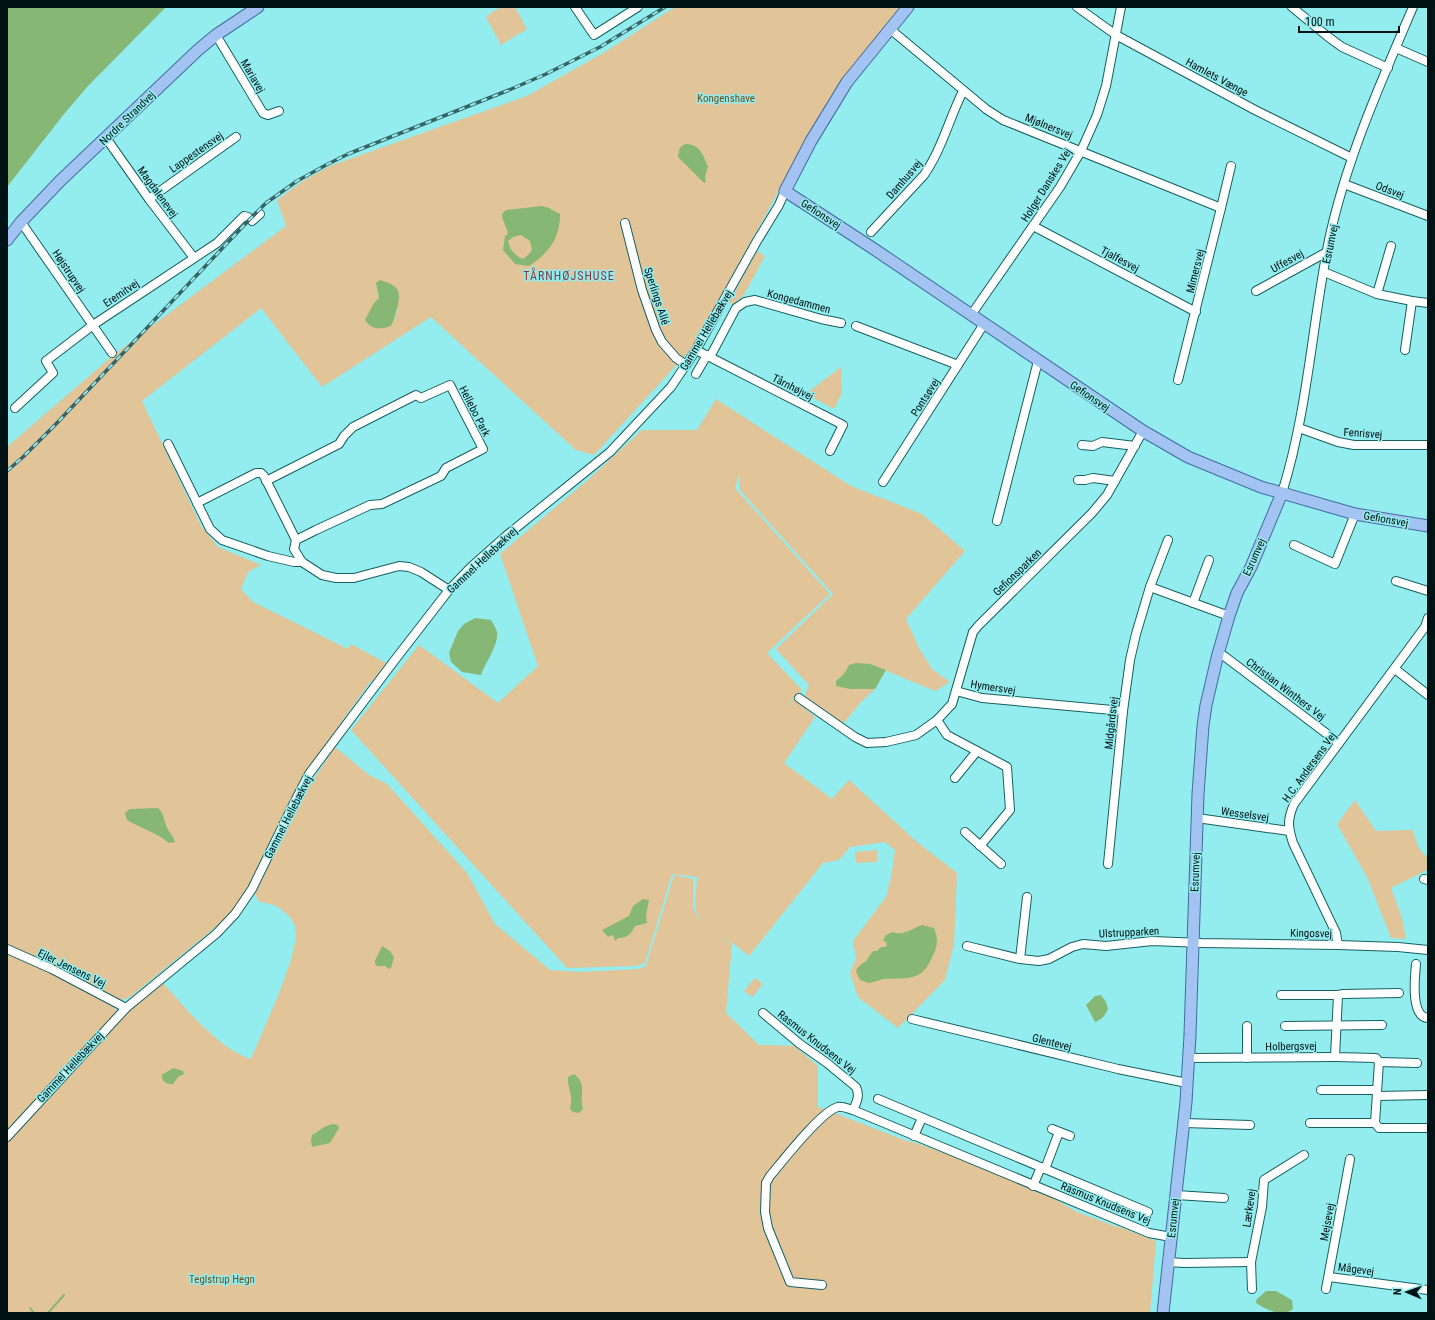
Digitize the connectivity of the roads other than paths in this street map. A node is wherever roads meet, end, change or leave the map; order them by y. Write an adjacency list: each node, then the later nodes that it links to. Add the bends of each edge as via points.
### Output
1 (258, 7): 10 (main road, Nordre Strandvej)
2 (575, 7): 3 (street, via 594,35)
3 (638, 7)
4 (908, 7): 9 (main road, Gammel Hellebækvej)
5 (1077, 7): 11 (street, Hamlets Vænge)
6 (1121, 7): 11 (street, Holger Danskes Vej)
7 (1292, 7): 14 (street, via 1342,47)
8 (1413, 7): 12 (street, Esrumvej)
9 (890, 29): 15 (street, Mjølnersvej); 23 (main road, Gammel Hellebækvej, via 847,82 811,141)
10 (216, 35): 16 (street, Mariavej, via 263,113 268,115); 18 (main road, Nordre Strandvej)
11 (1116, 35): 19 (street, Holger Danskes Vej, via 1106,86 1097,115); 20 (street, Hamlets Vænge, via 1255,110)
12 (1396, 48): 13 (street); 14 (street, Esrumvej)
13 (1428, 62)
14 (1388, 68): 20 (street, Esrumvej)
15 (963, 91): 19 (street, Mjølnersvej, via 1003,120); 31 (street, Damhusvej, via 938,153 930,166)
16 (279, 111)
17 (236, 137): 24 (street, Lappestensvej)
18 (106, 138): 24 (street, Magdalenevej); 28 (main road, Nordre Strandvej)
19 (1081, 151): 25 (street, Mjølnersvej); 30 (street, Holger Danskes Vej)
20 (1352, 158): 22 (street, Esrumvej)
21 (1231, 166): 25 (street, Mimersvej)
22 (1344, 184): 27 (street, Odsvej); 34 (street, Esrumvej)
23 (785, 191): 42 (main road, Gefionsvej); 47 (street, Gammel Hellebækvej)
24 (149, 199): 35 (street, Magdalenevej)
25 (1221, 208): 41 (street, Mimersvej)
26 (260, 214): 35 (street, Eremitvej, via 252,221 244,216 217,243)
27 (1428, 216)
28 (21, 222): 32 (main road, Nordre Strandvej); 45 (street, Højstrupvej)
29 (625, 223): 52 (street, Sperlings Allé, via 642,290 656,330 662,342)
30 (1034, 226): 41 (street, Tjalfesvej); 42 (street, Holger Danskes Vej)
31 (871, 232)
32 (7, 240)
33 (1391, 246): 38 (street)
34 (1327, 252): 36 (street, Esrumvej); 37 (street, Uffesvej)
35 (194, 258): 45 (street, Eremitvej)
36 (1324, 272): 38 (street); 57 (street, Esrumvej)
37 (1256, 290)
38 (1377, 294): 39 (street)
39 (1412, 301): 40 (street); 48 (street)
40 (1428, 303)
41 (1196, 312): 55 (street, Mimersvej)
42 (971, 316): 44 (main road, Gefionsvej)
43 (841, 323): 50 (street, Kongedammen, via 821,320 755,300 745,302 736,308)
44 (984, 324): 51 (main road, Gefionsvej); 53 (street, Pontsøvej)
45 (93, 325): 49 (street, Højstrupvej); 56 (street, Eremitvej, via 46,361 53,372)
46 (856, 326): 53 (street)
47 (696, 350): 50 (street, Tårnhøjvej); 52 (street, Gammel Hellebækvej)
48 (1405, 350)
49 (112, 353)
50 (708, 356): 54 (street); 63 (street, Tårnhøjvej, via 843,425)
51 (1038, 361): 58 (main road, Gefionsvej); 71 (street)
52 (686, 365): 80 (street, Gammel Hellebækvej, via 670,387 610,452 506,536)
53 (958, 365): 67 (street, Pontsøvej)
54 (696, 374)
55 (1178, 380)
56 (15, 408)
57 (1299, 428): 61 (street, Fenrisvej, via 1354,445); 68 (street, Esrumvej)
58 (1142, 431): 62 (street, Gefionsparken); 68 (main road, Gefionsvej, via 1188,457)
59 (168, 444): 69 (street)
60 (1082, 445): 62 (street, via 1093,446 1102,442)
61 (1428, 445)
62 (1135, 446): 66 (street, Gefionsparken)
63 (830, 451)
64 (1078, 480): 66 (street, via 1093,478)
65 (266, 481): 69 (street, via 261,473 256,473); 73 (street); 73 (street, Hellebo Park, via 339,444 353,427 416,395 421,398 450,385 483,450 446,468 442,476)
66 (1115, 481): 87 (street, Gefionsparken, via 1092,513 973,632)
67 (883, 482)
68 (1282, 493): 70 (main road, Gefionsvej); 83 (main road, Esrumvej)
69 (197, 503): 77 (street, via 210,529 222,540 268,556)
70 (1355, 514): 72 (main road, Gefionsvej); 75 (street, via 1335,564)
71 (997, 521)
72 (1428, 526)
73 (296, 540): 77 (street, via 294,549)
74 (1168, 540): 79 (street, Midgårdsvej)
75 (1294, 545)
76 (1209, 560): 82 (street)
77 (302, 562): 80 (street, via 322,575 336,578 354,578 399,566 410,567)
78 (1396, 581): 81 (street)
79 (1150, 587): 82 (street); 90 (street, Midgårdsvej, via 1130,660)
80 (449, 590): 112 (street, Gammel Hellebækvej, via 309,774 252,889 235,914 216,934)
81 (1428, 591)
82 (1193, 602): 83 (street)
83 (1229, 616): 85 (main road, Esrumvej)
84 (1428, 618): 86 (street, H.C. Andersens Vej, via 1425,627)
85 (1218, 654): 92 (street, Christian Winthers Vej); 95 (main road, Esrumvej, via 1203,726)
86 (1395, 669): 88 (street); 92 (street, H.C. Andersens Vej)
87 (956, 691): 90 (street, Hymersvej, via 982,698); 91 (street, Hymersvej, via 952,704)
88 (1428, 695)
89 (799, 698): 91 (street, Hymersvej, via 867,743 886,742 916,735)
90 (1123, 711): 100 (street, Midgårdsvej)
91 (937, 720): 93 (street, via 947,735)
92 (1339, 743): 96 (street, H.C. Andersens Vej, via 1294,804 1288,820)
93 (977, 751): 94 (street); 98 (street, via 1007,767 1010,810)
94 (955, 778)
95 (1197, 818): 96 (street, Wesselsvej); 102 (main road, Esrumvej)
96 (1289, 831): 103 (street, H.C. Andersens Vej, via 1336,933)
97 (965, 832): 98 (street)
98 (980, 846): 99 (street)
99 (1001, 864)
100 (1108, 864)
101 (1027, 897): 107 (street)
102 (1194, 942): 103 (street, Kingosvej); 107 (street, Ulstrupparken, via 1152,940 1106,946 1084,944 1049,959); 121 (main road, Esrumvej)
103 (1338, 944): 106 (street, Kingosvej)
104 (967, 946): 107 (street, Ulstrupparken)
105 (7, 949): 112 (street, Ejler Jensens Vej, via 52,969)
106 (1428, 950)
107 (1020, 959)
108 (1416, 964): 114 (street, via 1413,991 1420,1013)
109 (1399, 994): 111 (street)
110 (1282, 995): 111 (street)
111 (1338, 995): 119 (street)
112 (126, 1008): 139 (street, Gammel Hellebækvej)
113 (763, 1013): 130 (street, Rasmus Knudsens Vej, via 856,1087 858,1096)
114 (1428, 1018)
115 (912, 1019): 125 (street, Glentevej, via 1118,1069)
116 (1382, 1025): 119 (street, Holbergsvej)
117 (1247, 1026): 122 (street)
118 (1285, 1026): 119 (street, Holbergsvej)
119 (1337, 1026): 120 (street)
120 (1335, 1057): 122 (street, Holbergsvej); 123 (street, Holbergsvej, via 1376,1058)
121 (1189, 1058): 122 (street, Holbergsvej); 125 (main road, Esrumvej)
122 (1247, 1058)
123 (1379, 1062): 124 (street, Holbergsvej); 127 (street)
124 (1417, 1063)
125 (1187, 1083): 132 (main road, Esrumvej)
126 (1320, 1090): 127 (street)
127 (1377, 1093): 128 (street); 134 (street)
128 (1428, 1095)
129 (878, 1099): 131 (street, Rasmus Knudsens Vej)
130 (853, 1110): 137 (street, Rasmus Knudsens Vej); 151 (street, Rasmus Knudsens Vej, via 845,1107 832,1110 813,1126 766,1183 765,1212 768,1228 790,1282)
131 (922, 1118): 137 (street); 142 (street, Rasmus Knudsens Vej)
132 (1184, 1123): 135 (street); 144 (main road, Esrumvej)
133 (1310, 1123): 134 (street)
134 (1375, 1123): 136 (street, via 1379,1128)
135 (1250, 1125)
136 (1428, 1128)
137 (914, 1136): 143 (street, Rasmus Knudsens Vej)
138 (1070, 1136): 142 (street, via 1056,1131)
139 (7, 1137)
140 (1304, 1155): 149 (street, Lærkevej, via 1264,1180 1262,1207)
141 (1350, 1159): 150 (street, Mejsevej)
142 (1043, 1168): 143 (street); 146 (street, Rasmus Knudsens Vej)
143 (1033, 1186): 147 (street, Rasmus Knudsens Vej, via 1150,1233)
144 (1176, 1195): 145 (street); 147 (main road, Esrumvej)
145 (1224, 1198)
146 (1148, 1212)
147 (1171, 1237): 148 (main road, Esrumvej)
148 (1168, 1262): 149 (street); 155 (main road, Esrumvej)
149 (1251, 1262): 152 (street, Lærkevej)
150 (1329, 1277): 153 (street, Mejsevej); 154 (street, Mågevej)
151 (822, 1285)
152 (1252, 1289)
153 (1326, 1289)
154 (1428, 1290)
155 (1163, 1313)

